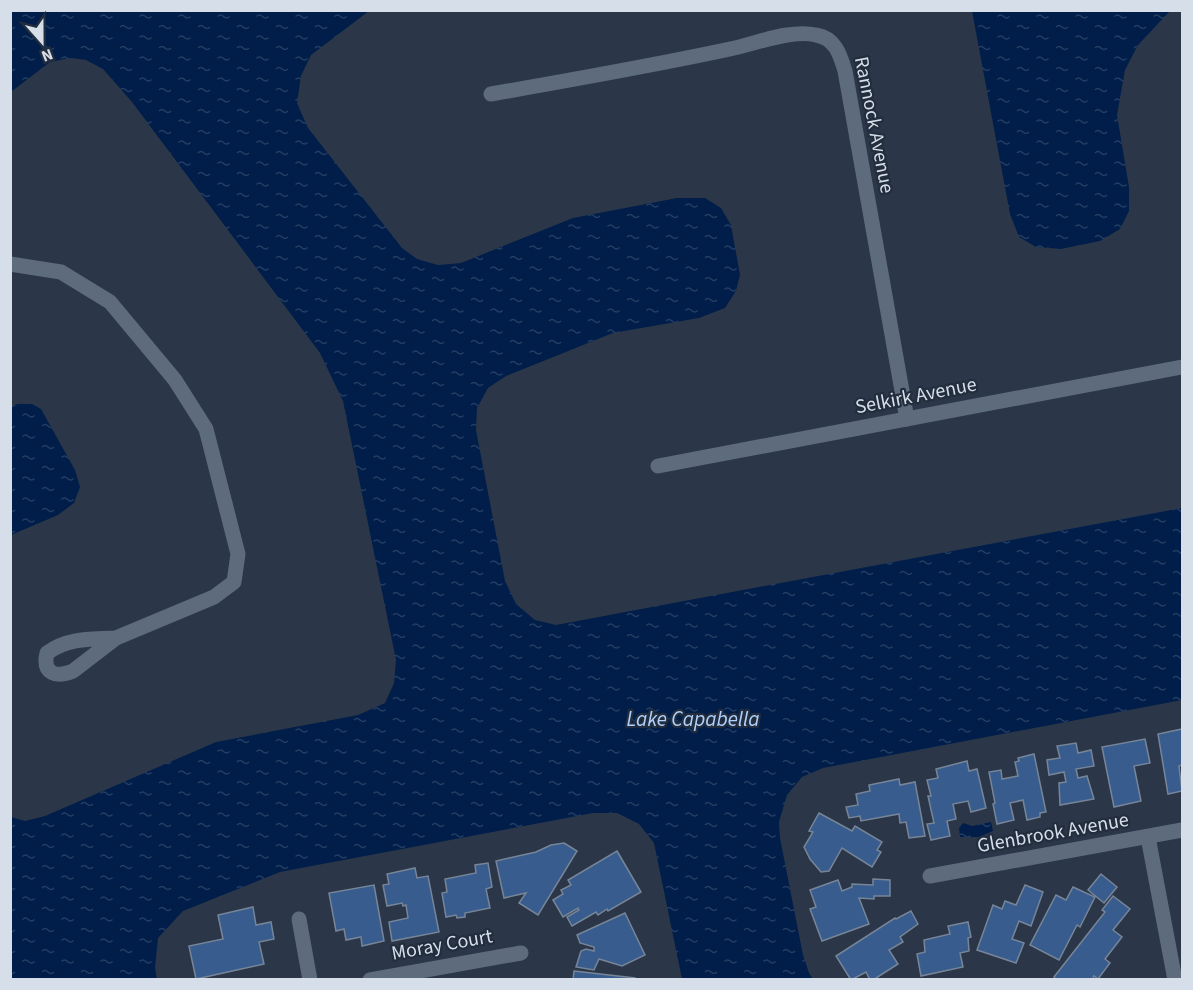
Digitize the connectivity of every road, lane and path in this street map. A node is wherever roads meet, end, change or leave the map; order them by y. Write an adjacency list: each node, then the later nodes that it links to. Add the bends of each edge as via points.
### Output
1 (491, 93): 4 (street, Rannock Avenue, via 791,35 804,33 827,38 845,71)
2 (10, 264): 6 (street, via 61,272 110,302 176,380 206,429 238,554 234,582 214,597)
3 (1182, 367): 4 (street, Selkirk Avenue)
4 (907, 419): 5 (street, Selkirk Avenue)
5 (658, 466)
6 (116, 638)
7 (1182, 830): 8 (street, Glenbrook Avenue)
8 (1148, 837): 9 (street, Glenbrook Avenue); 14 (street)
9 (930, 876)
10 (299, 919): 12 (street)
11 (521, 953): 13 (street, Moray Court)
12 (310, 980)
13 (370, 980)
14 (1175, 980)

